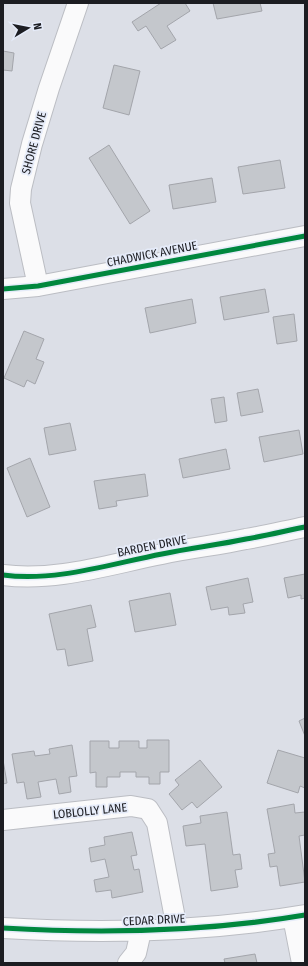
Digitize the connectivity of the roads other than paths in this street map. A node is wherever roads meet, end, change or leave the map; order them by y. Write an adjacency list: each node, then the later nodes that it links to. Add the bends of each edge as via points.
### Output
1 (78, 3): 3 (street, SHORE DRIVE, via 49,88 21,188 20,203)
2 (305, 236): 3 (street, CHADWICK AVENUE)
3 (38, 286): 4 (street, CHADWICK AVENUE)
4 (3, 289)
5 (305, 527): 6 (street, BARDEN DRIVE, via 53,575)
6 (3, 574)
7 (3, 820): 10 (street, LOBLOLLY LANE, via 131,806 148,809 157,823)
8 (299, 916): 10 (street, CEDAR DRIVE); 13 (street)
9 (3, 928): 11 (street, CEDAR DRIVE, via 69,932)
10 (177, 929): 11 (street, CEDAR DRIVE)
11 (141, 931): 12 (street, via 136,953)
12 (128, 963)
13 (302, 963)

